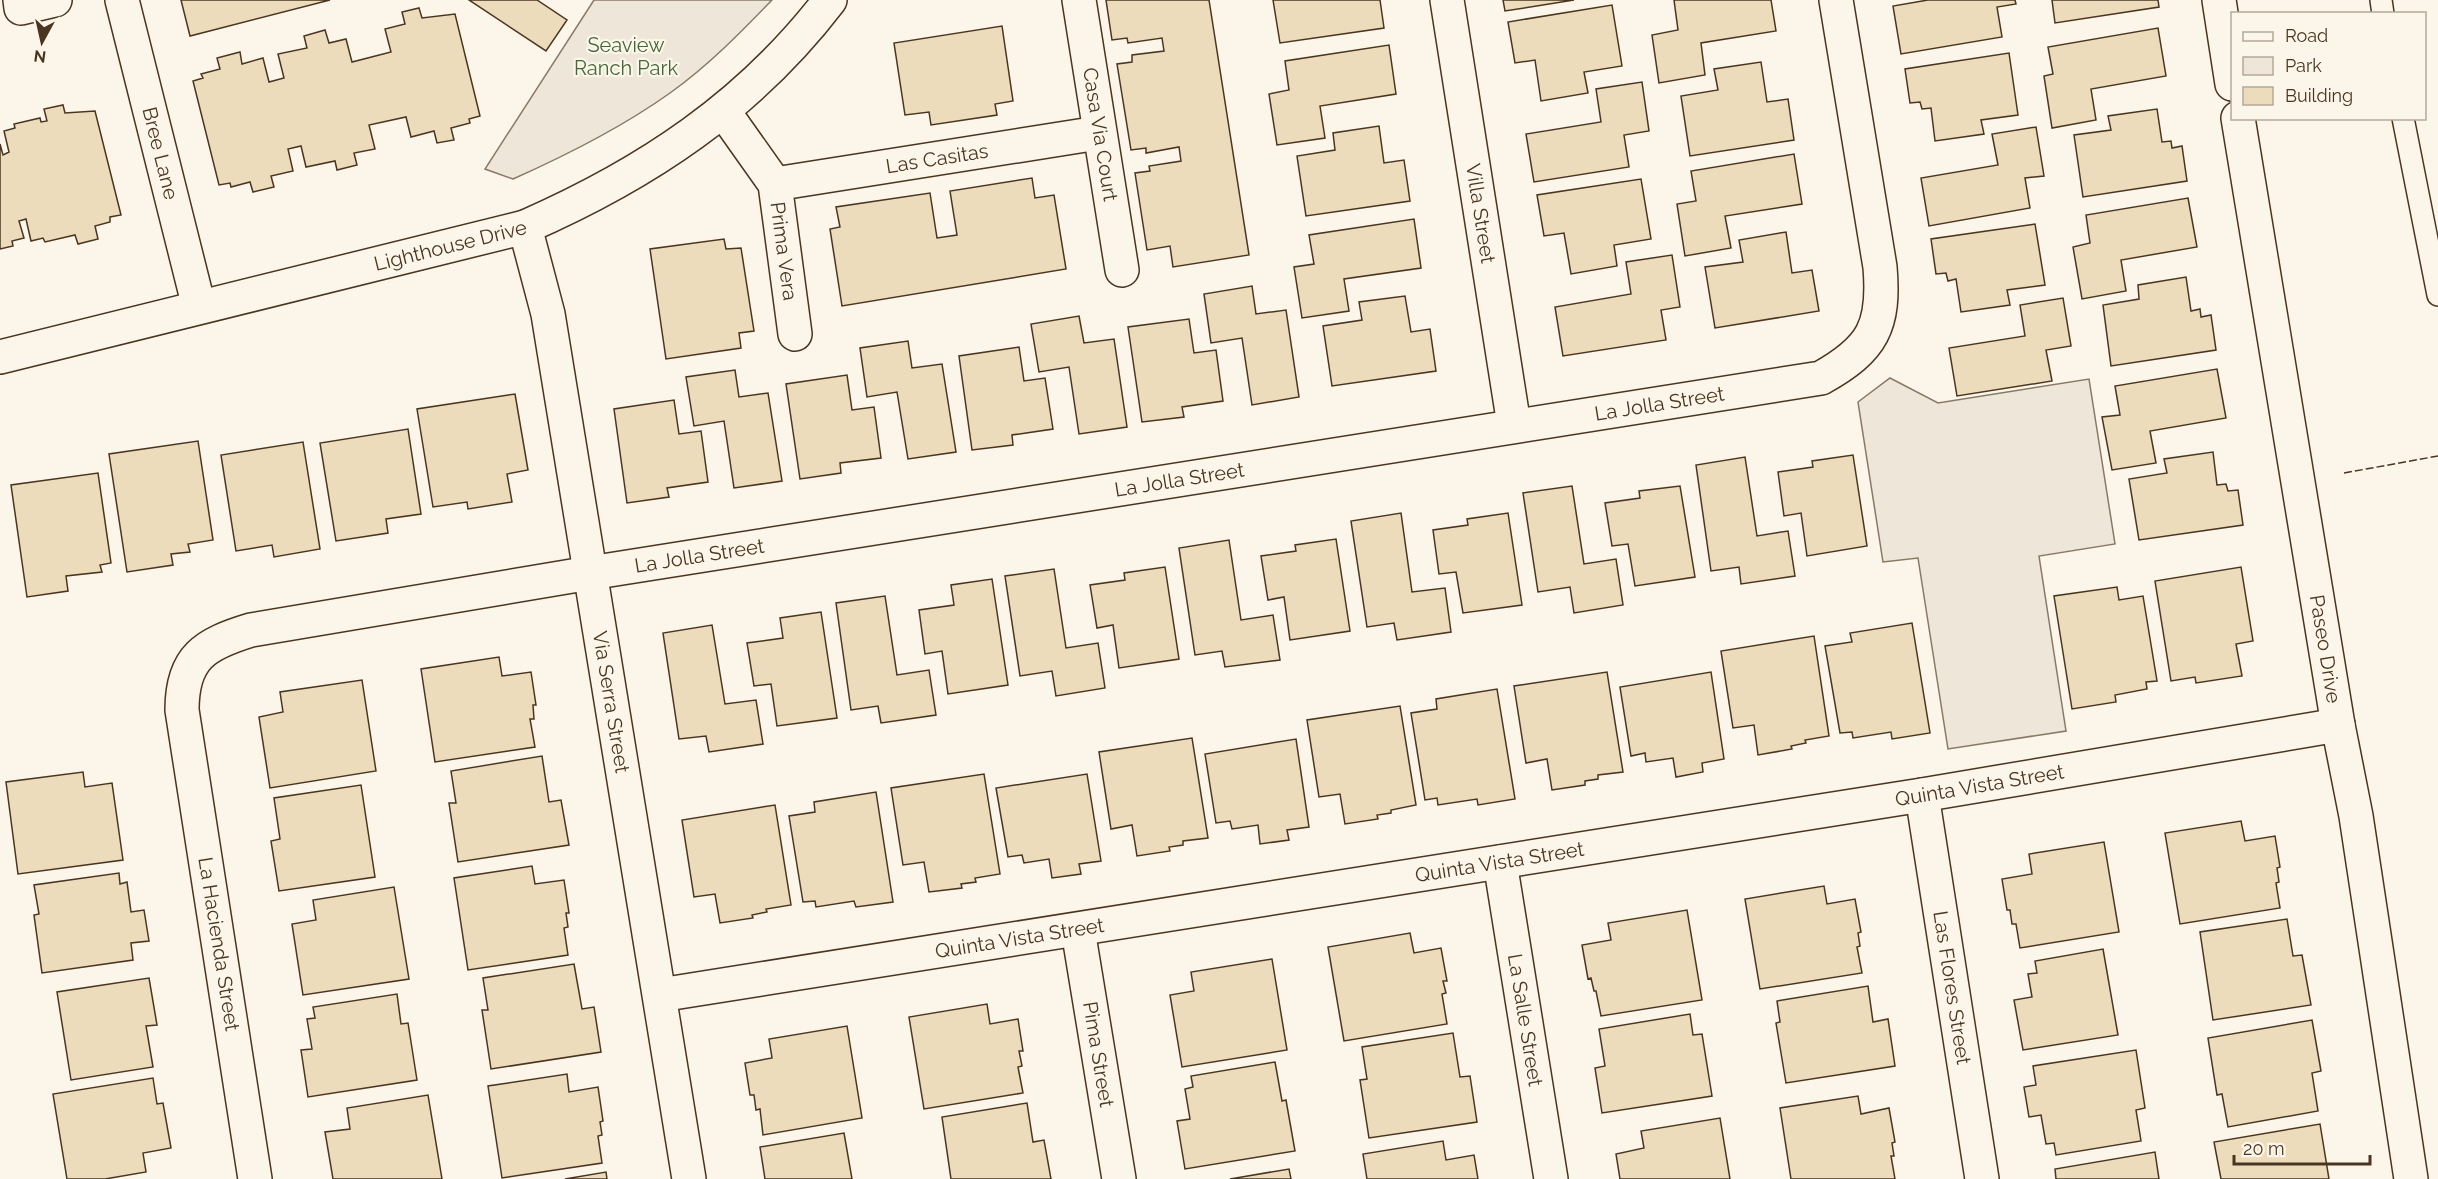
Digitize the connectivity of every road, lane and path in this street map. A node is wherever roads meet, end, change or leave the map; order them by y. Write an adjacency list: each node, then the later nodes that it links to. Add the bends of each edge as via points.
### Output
1 (20, 0): 2 (street, via 21,8)
2 (54, 0)
3 (122, 0): 18 (street, Bree Lane)
4 (830, 0): 10 (street, Lighthouse Drive, via 788,51)
5 (1079, 0): 13 (street, Casa Via Court)
6 (1447, 0): 21 (street, Villa Street)
7 (1836, 0): 21 (street, La Jolla Street, via 1880,267 1883,300 1870,337 1845,364 1821,378)
8 (2219, 0): 9 (street)
9 (2231, 78)
10 (724, 112): 14 (street, Prima Vera); 15 (street, Lighthouse Drive, via 623,179)
11 (2238, 120): 24 (street, Paseo Drive)
12 (2403, 120): 17 (lane)
13 (1098, 133): 14 (street, Las Casitas); 16 (street, Casa Via Court)
14 (775, 184): 19 (street, Prima Vera)
15 (525, 227): 18 (street, Lighthouse Drive); 22 (street, Via Serra Street, via 548,314)
16 (1122, 270)
17 (2438, 295)
18 (199, 307): 20 (street, Lighthouse Drive)
19 (795, 333)
20 (0, 357)
21 (1514, 425): 22 (street, La Jolla Street)
22 (590, 573): 23 (street, La Jolla Street, via 251,630 225,638 205,648 193,660 182,692); 28 (street, Via Serra Street)
23 (182, 710): 29 (street, La Hacienda Street)
24 (2338, 725): 25 (street, Quinta Vista Street); 34 (street, Paseo Drive, via 2356,816)
25 (1922, 795): 26 (street, Quinta Vista Street); 33 (street, Las Flores Street)
26 (1500, 862): 27 (street, Quinta Vista Street); 32 (street, La Salle Street)
27 (1078, 930): 28 (street, Quinta Vista Street); 31 (street, Pima Street)
28 (660, 995): 30 (street, Via Serra Street)
29 (255, 1179)
30 (689, 1179)
31 (1119, 1179)
32 (1551, 1179)
33 (1982, 1179)
34 (2410, 1179)

